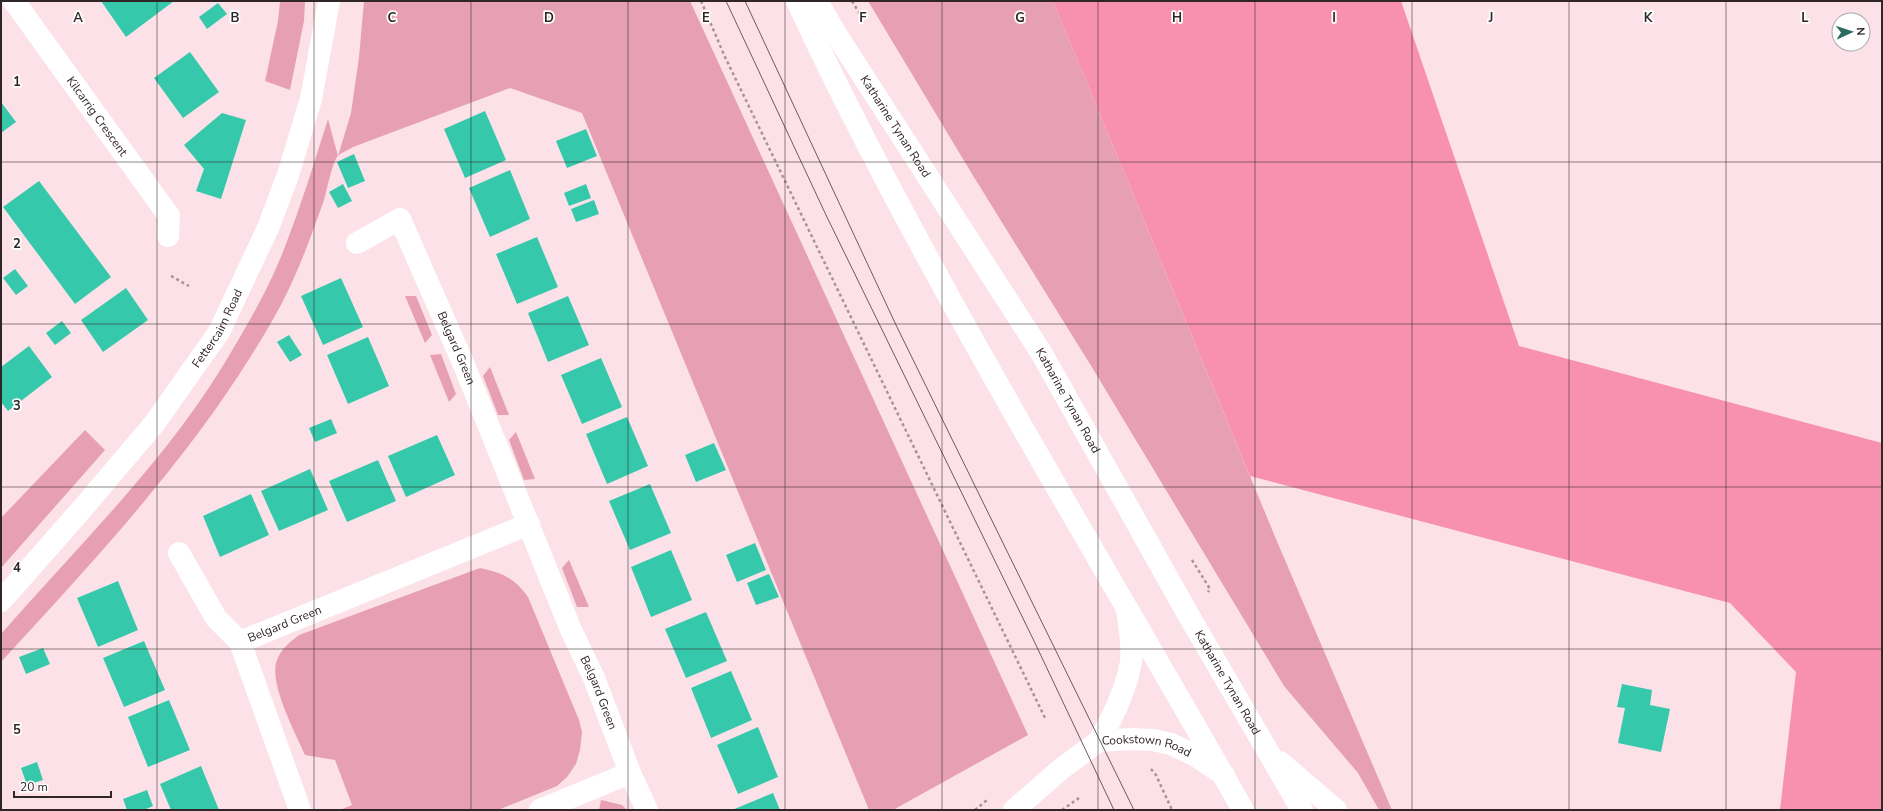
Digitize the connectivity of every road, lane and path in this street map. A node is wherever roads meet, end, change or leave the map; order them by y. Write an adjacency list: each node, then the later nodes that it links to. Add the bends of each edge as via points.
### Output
1 (14, 1): 6 (street, Kilcarrig Crescent, via 169,216)
2 (329, 1): 12 (street, Fettercairn Road, via 311,99 288,175 268,228 219,332 154,424)
3 (701, 1): 15 (path)
4 (797, 1): 13 (street, via 817,46 910,228)
5 (817, 1): 17 (street, Katharine Tynan Road, via 1042,354)
6 (168, 236)
7 (357, 243): 10 (street, Belgard Green, via 400,219 464,365)
8 (171, 276): 9 (path)
9 (189, 286)
10 (529, 524): 14 (street, Belgard Green); 19 (street, Belgard Green, via 571,630 594,678)
11 (179, 553): 14 (street, Belgard Green, via 216,618)
12 (1, 601)
13 (1127, 610): 16 (street, via 1131,661 1116,712); 20 (street)
14 (240, 642): 22 (street, Belgard Green)
15 (1046, 720)
16 (1099, 741): 20 (street, Cookstown Road, via 1133,739 1171,744 1196,756); 25 (street, Cookstown Road, via 1061,769)
17 (1267, 751): 29 (street, Katharine Tynan Road); 30 (street)
18 (1143, 769): 27 (path, via 1150,768 1156,775)
19 (630, 772): 23 (street); 24 (street, Belgard Green)
20 (1224, 775): 28 (street)
21 (1078, 798): 26 (path)
22 (300, 810)
23 (540, 810)
24 (647, 810)
25 (1014, 810)
26 (1062, 810)
27 (1172, 810)
28 (1243, 810)
29 (1302, 810)
30 (1336, 810)

